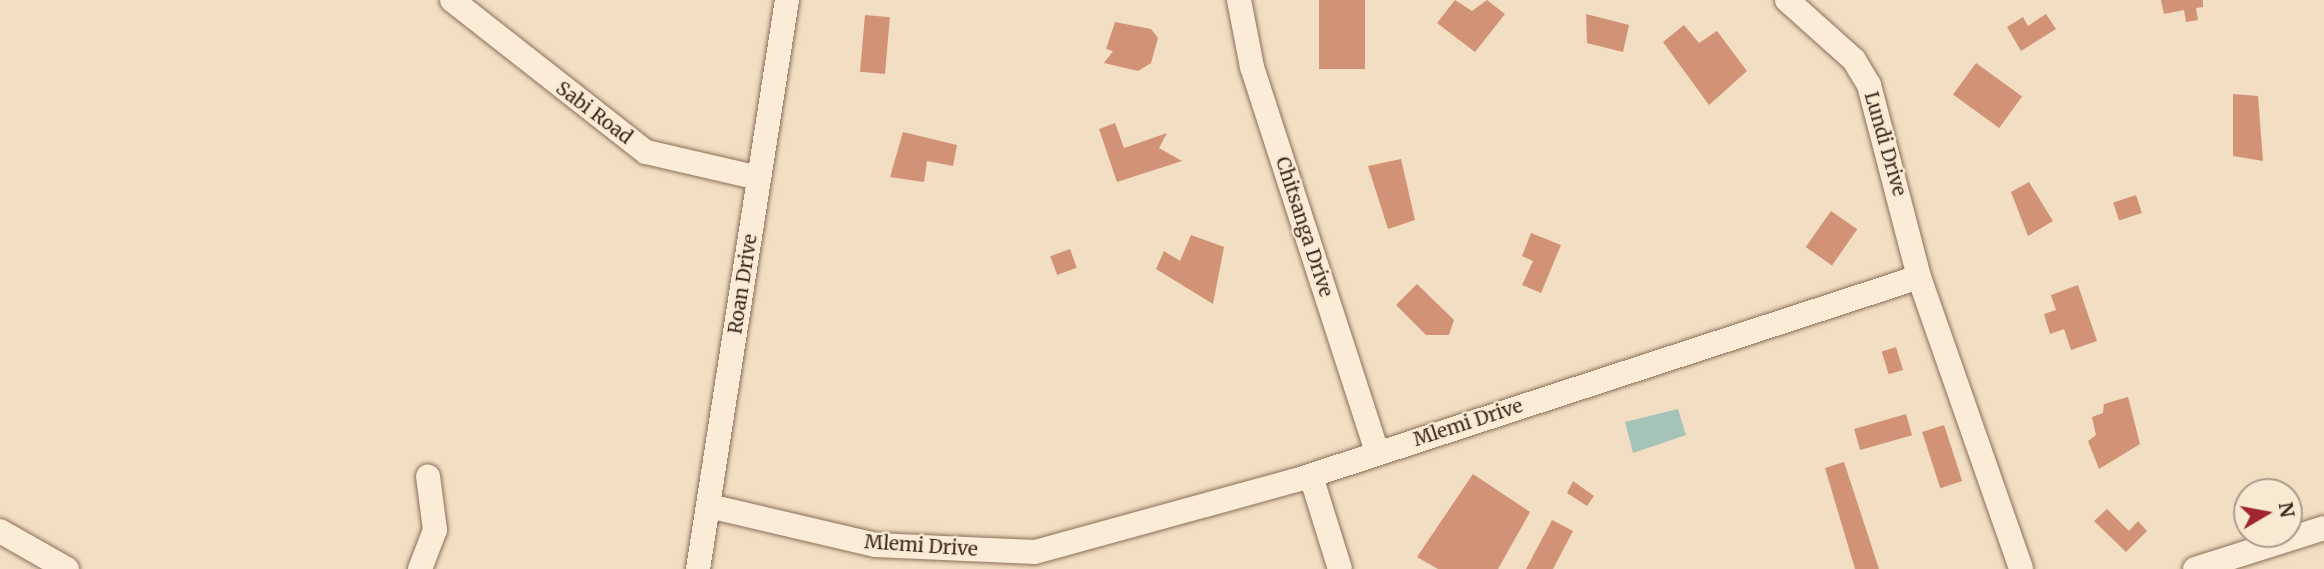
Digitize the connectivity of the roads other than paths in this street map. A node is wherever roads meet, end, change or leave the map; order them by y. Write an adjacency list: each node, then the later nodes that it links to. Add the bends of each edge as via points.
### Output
1 (452, 0): 5 (street, Sabi Road, via 646,152)
2 (787, 0): 5 (street, Roan Drive)
3 (1240, 0): 7 (street, Chitsanga Drive, via 1252,67)
4 (1787, 0): 6 (street, Lundi Drive, via 1854,60 1869,85)
5 (759, 178): 10 (street, Roan Drive)
6 (1919, 277): 7 (street, Mlemi Drive); 18 (street)
7 (1377, 452): 9 (street, Mlemi Drive)
8 (428, 476): 14 (street, via 435,530)
9 (1304, 478): 10 (street, Mlemi Drive, via 1035,552 875,545); 16 (street); 17 (street)
10 (709, 506): 15 (street, Roan Drive)
11 (2324, 528): 19 (street)
12 (0, 531): 13 (street)
13 (67, 569)
14 (420, 569)
15 (698, 569)
16 (1324, 569)
17 (1340, 569)
18 (2021, 569)
19 (2195, 569)

